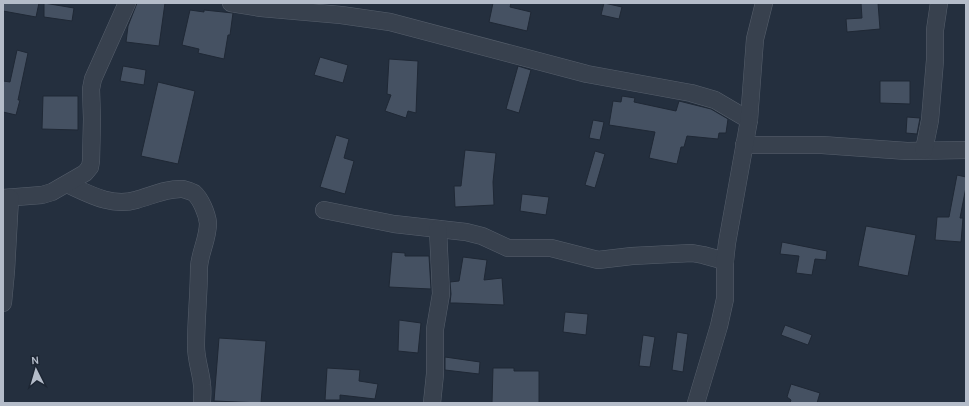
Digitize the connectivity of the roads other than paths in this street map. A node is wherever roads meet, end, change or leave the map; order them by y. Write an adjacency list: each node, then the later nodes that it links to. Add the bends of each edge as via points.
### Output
1 (126, 3): 9 (street, via 92,79 90,167)
2 (230, 3): 5 (street, via 390,22 587,74 691,93 715,100)
3 (764, 3): 5 (street, via 755,39)
4 (939, 3): 7 (street, via 930,120)
5 (748, 120): 6 (street)
6 (744, 145): 7 (street, via 822,145); 13 (street)
7 (924, 150): 8 (street)
8 (966, 150)
9 (67, 184): 10 (street, via 42,195); 16 (street, via 110,202 134,201 177,189 188,190 199,199 208,223 200,258 196,346)
10 (7, 198): 14 (street)
11 (324, 210): 12 (street, via 394,224)
12 (438, 229): 13 (street, via 482,236 508,248 551,248 598,260 692,253); 17 (street, via 441,294 435,329)
13 (725, 261): 15 (street, via 726,299)
14 (3, 303)
15 (702, 399)
16 (202, 403)
17 (432, 403)

